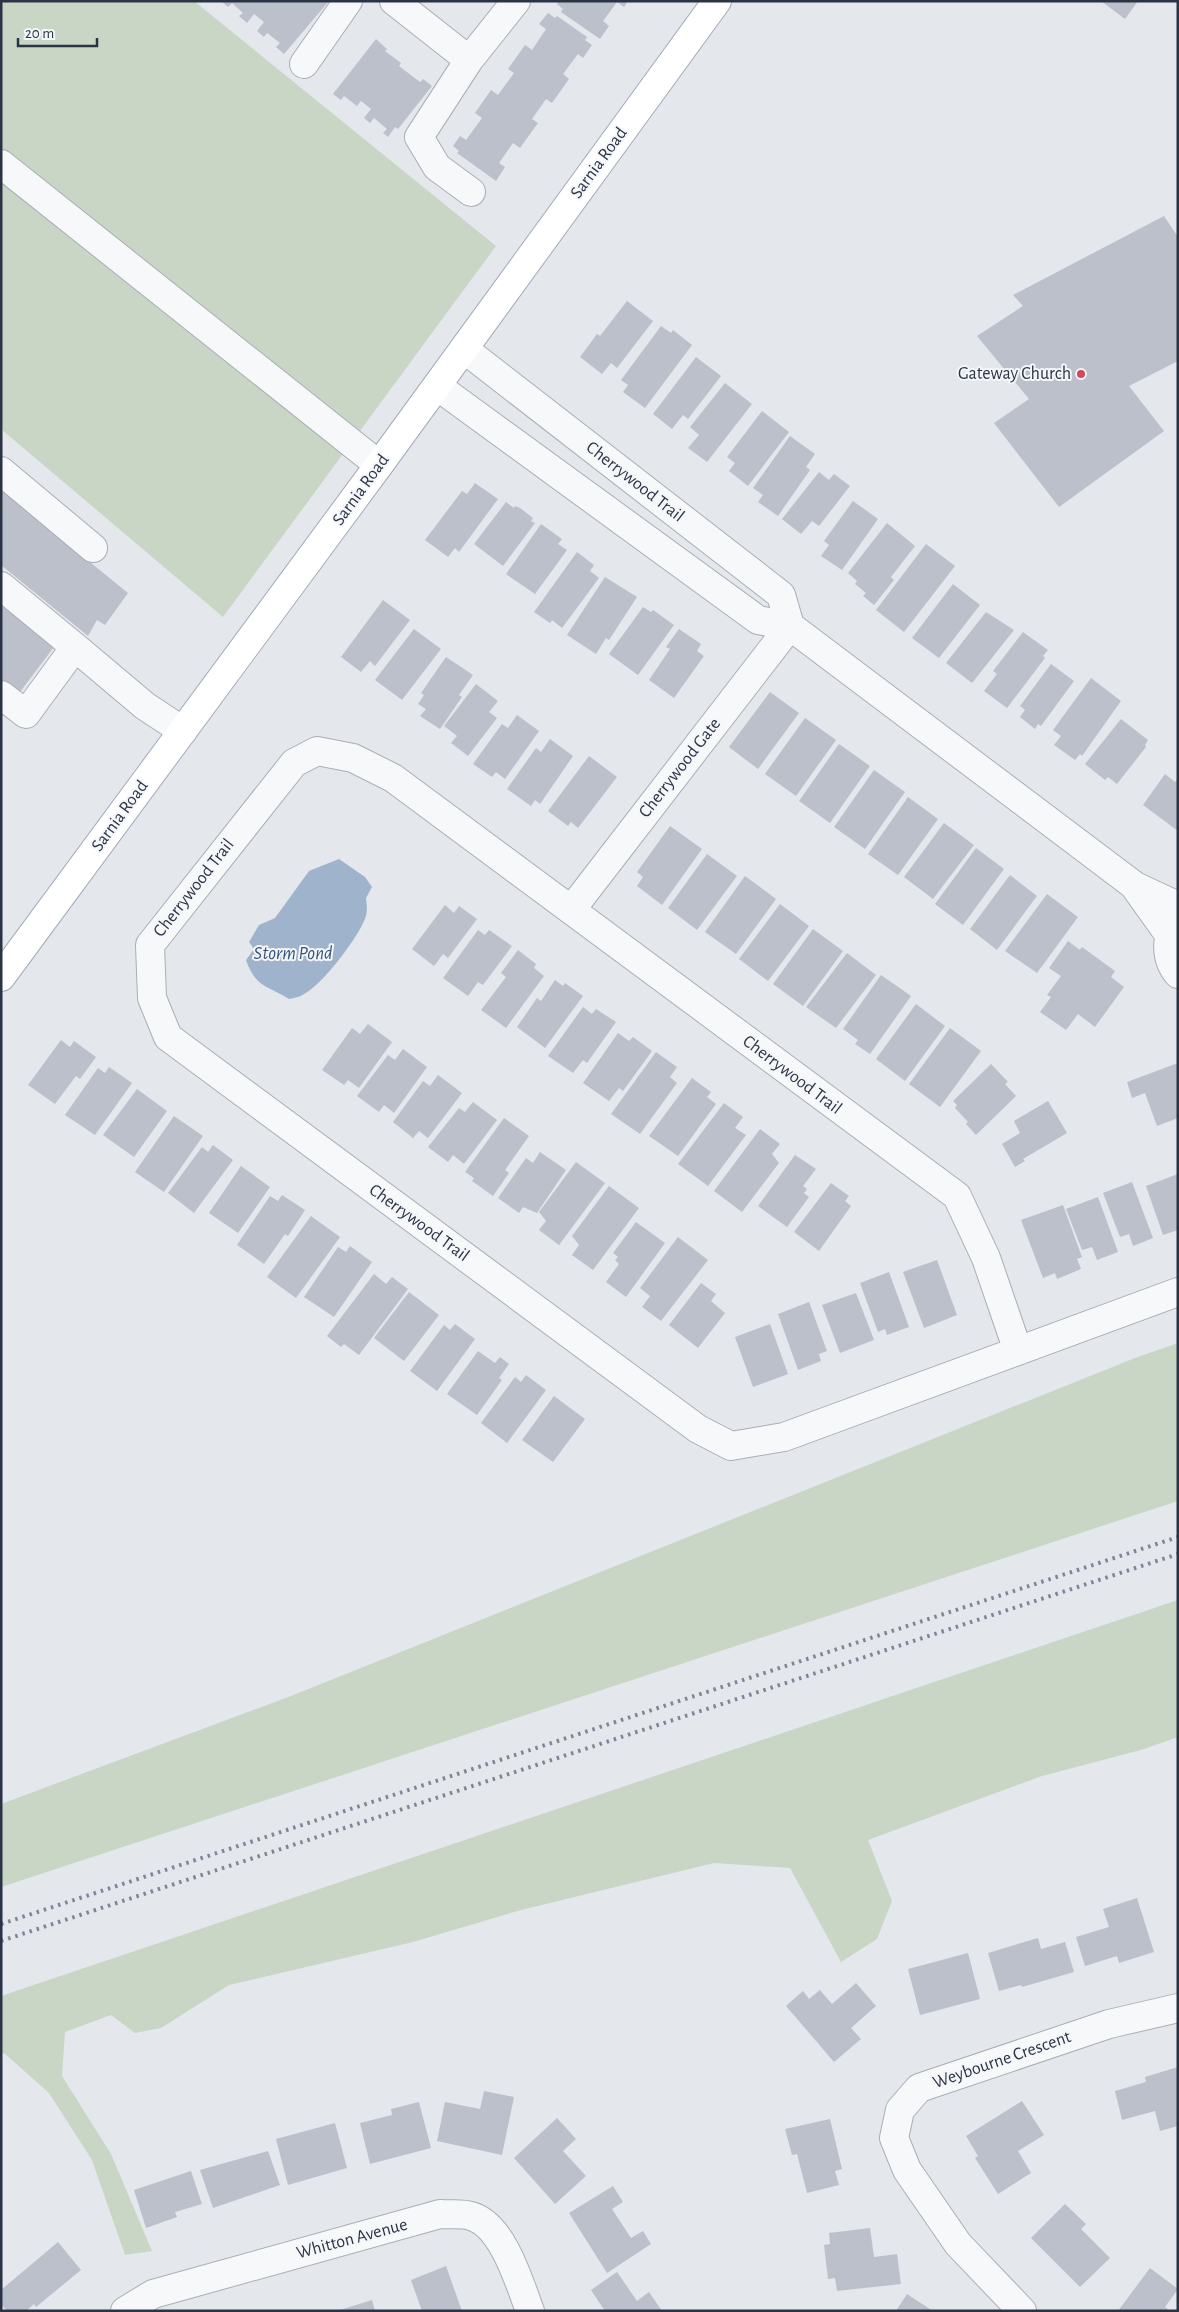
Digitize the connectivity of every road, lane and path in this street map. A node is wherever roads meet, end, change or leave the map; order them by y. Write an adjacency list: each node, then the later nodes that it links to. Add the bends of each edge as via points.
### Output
1 (348, 1): 6 (street)
2 (394, 1): 5 (street)
3 (516, 1): 5 (street)
4 (717, 1): 9 (main road, Sarnia Road)
5 (469, 60): 8 (street, via 419,137 437,167)
6 (304, 64)
7 (1, 164): 11 (street)
8 (471, 192)
9 (464, 349): 10 (main road, Sarnia Road); 15 (street, Cherrywood Trail, via 781,595)
10 (437, 386): 11 (main road, Sarnia Road); 15 (street, via 758,620)
11 (379, 465): 18 (main road, Sarnia Road)
12 (1, 472): 13 (street)
13 (93, 548)
14 (1, 586): 16 (street)
15 (790, 626): 19 (street); 21 (street, Cherrywood Gate)
16 (75, 647): 17 (street, via 26,714); 18 (street, via 145,706)
17 (1, 695)
18 (183, 730): 24 (main road, Sarnia Road)
19 (1134, 886): 20 (street); 22 (street)
20 (1178, 906)
21 (570, 910): 26 (street, Cherrywood Trail, via 957,1196 986,1258); 26 (street, Cherrywood Trail, via 393,778 353,758 317,751 294,763 150,944 152,998 168,1037 698,1429 731,1446 784,1437)
22 (1174, 927): 23 (street, via 1168,947 1173,968)
23 (1178, 974)
24 (1, 977)
25 (1178, 1292): 26 (street, Cherrywood Trail)
26 (1018, 1351)
27 (1178, 2008): 30 (street, Weybourne Crescent, via 1110,2024 920,2088 900,2110 894,2138 907,2170 958,2244)
28 (125, 2311): 29 (street, Whitton Avenue, via 153,2294 440,2214 471,2216 490,2225 511,2262)
29 (530, 2311)
30 (1022, 2311)

